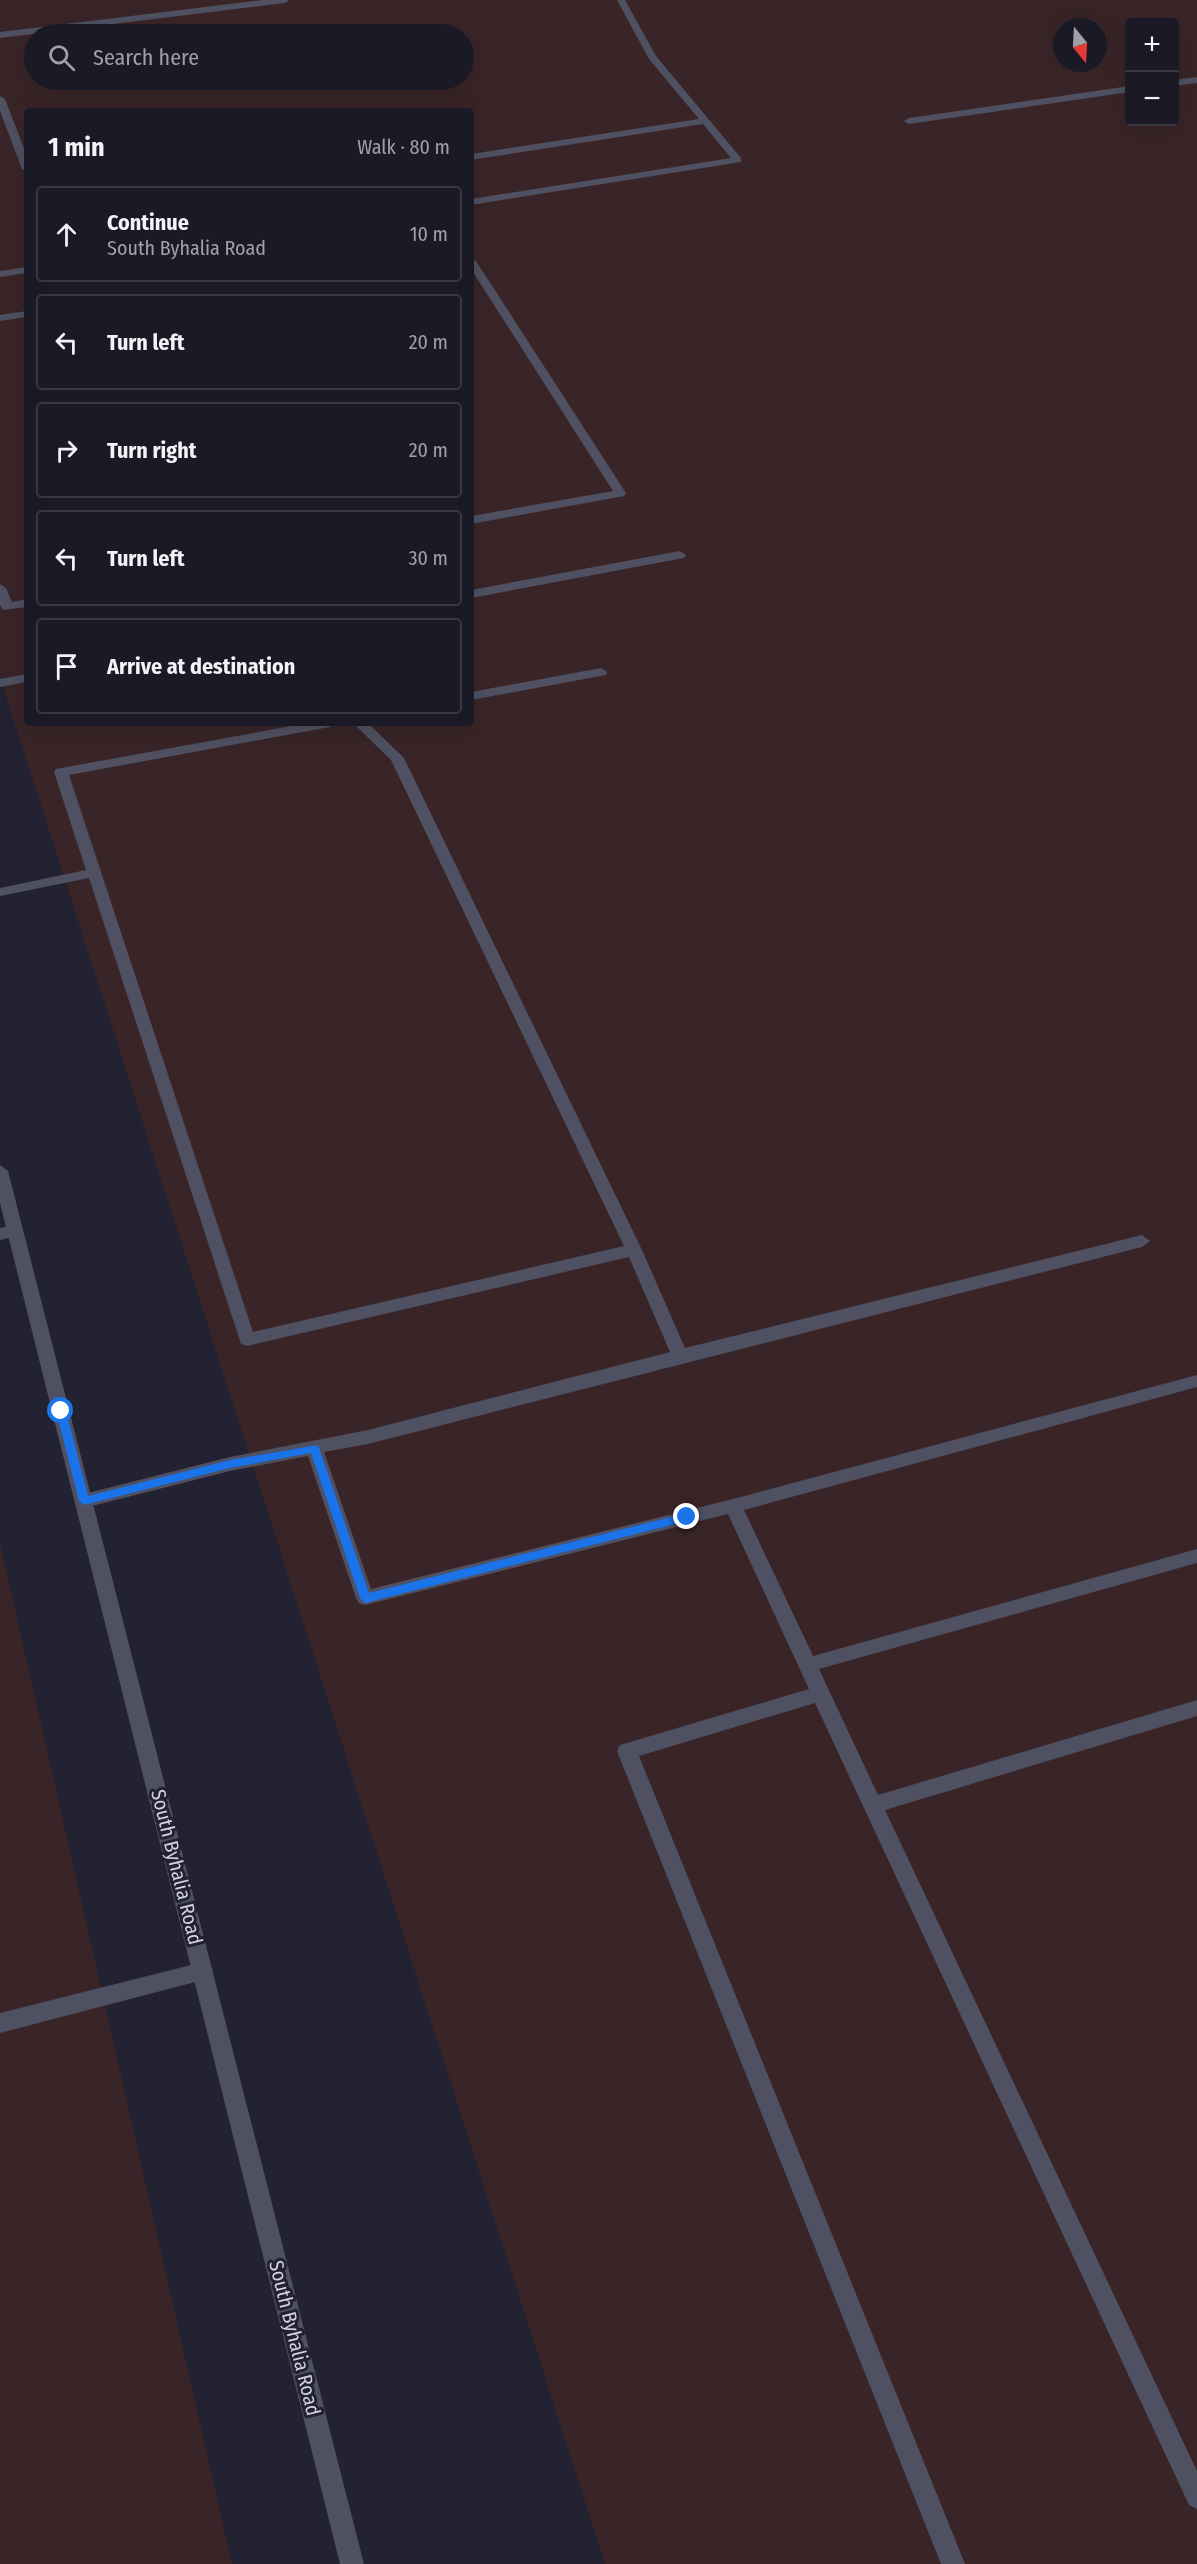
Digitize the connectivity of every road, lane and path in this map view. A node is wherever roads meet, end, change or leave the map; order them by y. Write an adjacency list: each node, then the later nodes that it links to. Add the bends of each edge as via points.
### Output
1 (285, 0): 3 (main road)
2 (621, 0): 10 (main road, via 652,57)
3 (90, 24)
4 (24, 32): 5 (main road)
5 (0, 35)
6 (1197, 80): 7 (main road)
7 (1179, 82)
8 (1125, 90): 11 (main road)
9 (0, 99): 13 (main road)
10 (706, 121): 12 (main road); 14 (main road, via 738,160)
11 (909, 121)
12 (474, 157)
13 (24, 161)
14 (474, 202)
15 (474, 266): 20 (main road, via 620,493)
16 (24, 270): 17 (main road)
17 (0, 274)
18 (24, 314): 19 (main road)
19 (0, 318)
20 (474, 519)
21 (680, 555): 23 (main road)
22 (0, 588): 24 (main road, via 7,607)
23 (474, 593)
24 (24, 604)
25 (601, 672): 28 (main road)
26 (24, 679): 27 (main road)
27 (0, 683)
28 (474, 695)
29 (314, 726): 31 (main road, via 61,772)
30 (363, 726): 36 (main road, via 397,758)
31 (95, 872): 32 (main road); 36 (main road, via 247,1340)
32 (0, 891)
33 (0, 1171): 34 (main road, South Byhalia Road)
34 (8, 1232): 40 (main road, South Byhalia Road)
35 (1142, 1241): 37 (main road)
36 (634, 1250): 37 (main road)
37 (680, 1356): 39 (main road)
38 (1197, 1381): 41 (main road)
39 (315, 1448): 40 (main road, via 230,1464); 41 (main road, via 365,1598)
40 (84, 1501): 47 (main road, South Byhalia Road)
41 (733, 1506): 43 (main road)
42 (1197, 1556): 43 (main road)
43 (807, 1665): 44 (main road)
44 (821, 1693): 46 (main road); 51 (main road, via 627,1751)
45 (1197, 1708): 46 (main road)
46 (873, 1805): 49 (main road)
47 (203, 1971): 48 (main road); 50 (main road, South Byhalia Road)
48 (0, 2023)
49 (1197, 2497)
50 (352, 2564)
51 (953, 2564)

